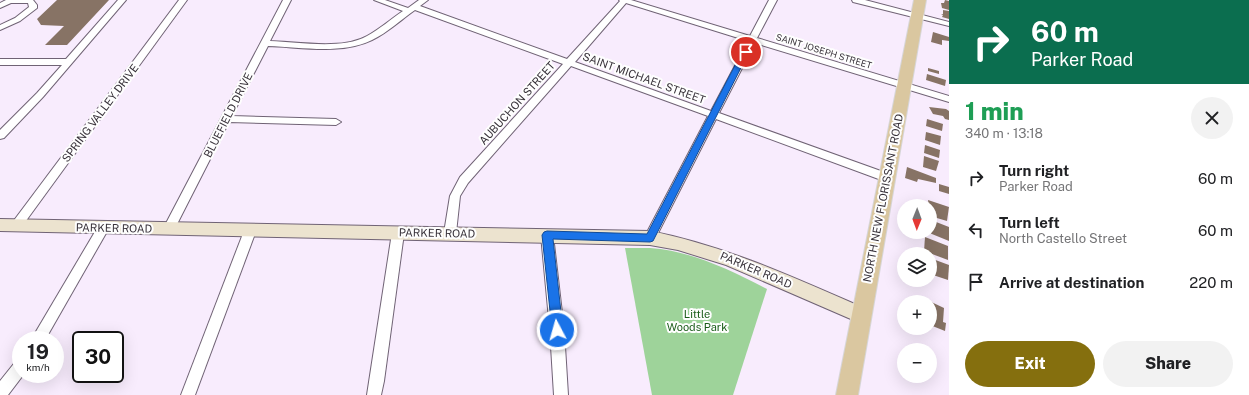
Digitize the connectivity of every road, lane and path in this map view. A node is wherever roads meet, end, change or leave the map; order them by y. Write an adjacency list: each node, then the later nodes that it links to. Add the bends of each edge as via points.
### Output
1 (122, 0): 16 (street)
2 (183, 0): 26 (street, SPRING VALLEY DRIVE)
3 (286, 0): 14 (street, BLUEFIELD DRIVE)
4 (378, 0): 8 (street, SAINT MICHAEL STREET)
5 (624, 0): 13 (street, SAINT JOSEPH STREET); 17 (street, AUBUCHON STREET)
6 (773, 0): 13 (street)
7 (856, 0): 10 (street)
8 (416, 4): 14 (street, via 370,38 353,44 334,46); 17 (street, SAINT MICHAEL STREET)
9 (0, 6): 12 (street, via 15,1 30,1 33,5 25,16)
10 (918, 8): 11 (street); 18 (main road, NORTH NEW FLORISSANT ROAD)
11 (949, 24)
12 (0, 28)
13 (752, 40): 18 (street, SAINT JOSEPH STREET); 20 (street)
14 (265, 43): 21 (street, BLUEFIELD DRIVE)
15 (0, 62): 16 (street)
16 (67, 62): 23 (street, via 40,95)
17 (568, 63): 20 (street, SAINT MICHAEL STREET); 31 (street, AUBUCHON STREET, via 464,180 455,196)
18 (904, 86): 19 (street, SAINT JOSEPH STREET); 24 (main road, NORTH NEW FLORISSANT ROAD)
19 (949, 99)
20 (713, 115): 24 (street, SAINT MICHAEL STREET); 33 (street)
21 (227, 119): 22 (street); 28 (street, BLUEFIELD DRIVE)
22 (336, 122)
23 (0, 136)
24 (888, 178): 34 (main road, NORTH NEW FLORISSANT ROAD)
25 (0, 225): 26 (main road, PARKER ROAD)
26 (16, 226): 27 (main road, PARKER ROAD)
27 (103, 228): 28 (main road, PARKER ROAD); 35 (street)
28 (169, 229): 29 (main road, PARKER ROAD)
29 (250, 230): 30 (main road, PARKER ROAD); 38 (street)
30 (398, 233): 31 (main road, PARKER ROAD); 39 (street)
31 (450, 233): 32 (main road, PARKER ROAD)
32 (547, 235): 33 (main road, PARKER ROAD); 40 (street)
33 (650, 238): 34 (main road, PARKER ROAD, via 676,242 718,254)
34 (860, 315): 41 (main road, NORTH NEW FLORISSANT ROAD)
35 (43, 331)
36 (12, 377): 37 (street)
37 (0, 392)
38 (188, 395)
39 (374, 395)
40 (562, 395)
41 (847, 395)

